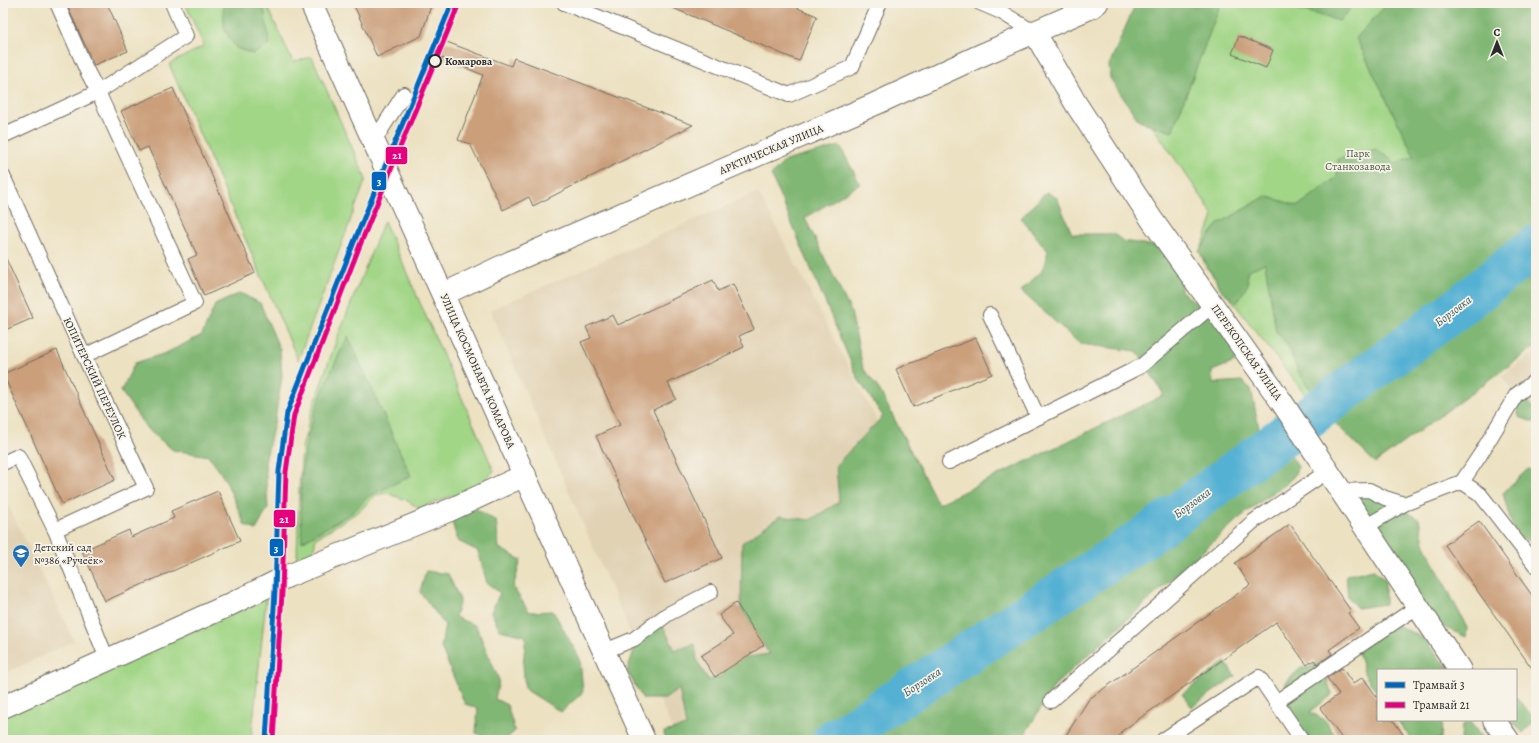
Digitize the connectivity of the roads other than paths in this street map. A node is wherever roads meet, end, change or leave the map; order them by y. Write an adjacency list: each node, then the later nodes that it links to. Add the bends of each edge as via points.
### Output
1 (57, 3): 10 (lane)
2 (172, 3): 10 (lane, via 186,36)
3 (311, 3): 13 (street, УЛИЦА КОСМОНАВТА КОМАРОВА)
4 (564, 3): 7 (lane, via 789,95 852,67)
5 (980, 3): 8 (lane)
6 (1097, 3): 9 (street, АРКТИЧЕСКАЯ УЛИЦА)
7 (878, 4)
8 (1002, 7): 9 (lane)
9 (1035, 33): 15 (street, АРКТИЧЕСКАЯ УЛИЦА, via 511,262); 16 (street, ПЕРЕКОПСКАЯ УЛИЦА, via 1076,104 1139,201)
10 (98, 92): 12 (lane); 18 (lane, via 195,303)
11 (404, 94): 13 (lane)
12 (3, 136)
13 (374, 141): 15 (street, УЛИЦА КОСМОНАВТА КОМАРОВА)
14 (3, 176): 18 (lane, ЮПИТЕРСКИЙ ПЕРЕУЛОК)
15 (444, 294): 24 (street, УЛИЦА КОСМОНАВТА КОМАРОВА)
16 (1214, 304): 20 (lane, via 1141,366); 23 (street, ПЕРЕКОПСКАЯ УЛИЦА)
17 (990, 315): 20 (lane)
18 (84, 356): 29 (lane, ЮПИТЕРСКИЙ ПЕРЕУЛОК, via 146,488)
19 (1536, 380): 25 (lane, via 1516,394)
20 (1038, 417): 21 (lane)
21 (949, 462)
22 (3, 463): 29 (lane, via 18,456)
23 (1325, 466): 26 (street, ПЕРЕКОПСКАЯ УЛИЦА); 36 (lane, via 1254,521)
24 (525, 475): 33 (street, УЛИЦА КОСМОНАВТА КОМАРОВА); 34 (street, via 450,510 288,576)
25 (1462, 482): 27 (lane); 30 (lane, via 1480,494)
26 (1341, 491): 27 (lane, via 1369,490); 28 (street, ПЕРЕКОПСКАЯ УЛИЦА)
27 (1404, 504): 28 (lane)
28 (1364, 527): 32 (street, ПЕРЕКОПСКАЯ УЛИЦА)
29 (55, 530): 34 (lane)
30 (1536, 566)
31 (711, 592): 33 (lane, via 668,614 634,639)
32 (1417, 607): 35 (street, ПЕРЕКОПСКАЯ УЛИЦА); 37 (lane)
33 (604, 651): 40 (street, УЛИЦА КОСМОНАВТА КОМАРОВА)
34 (108, 659): 38 (street)
35 (1459, 669)
36 (1051, 701)
37 (1276, 702): 41 (lane, via 1259,677); 42 (lane)
38 (3, 707)
39 (1495, 721): 43 (street)
40 (644, 740)
41 (1164, 740)
42 (1302, 740)
43 (1508, 740)

